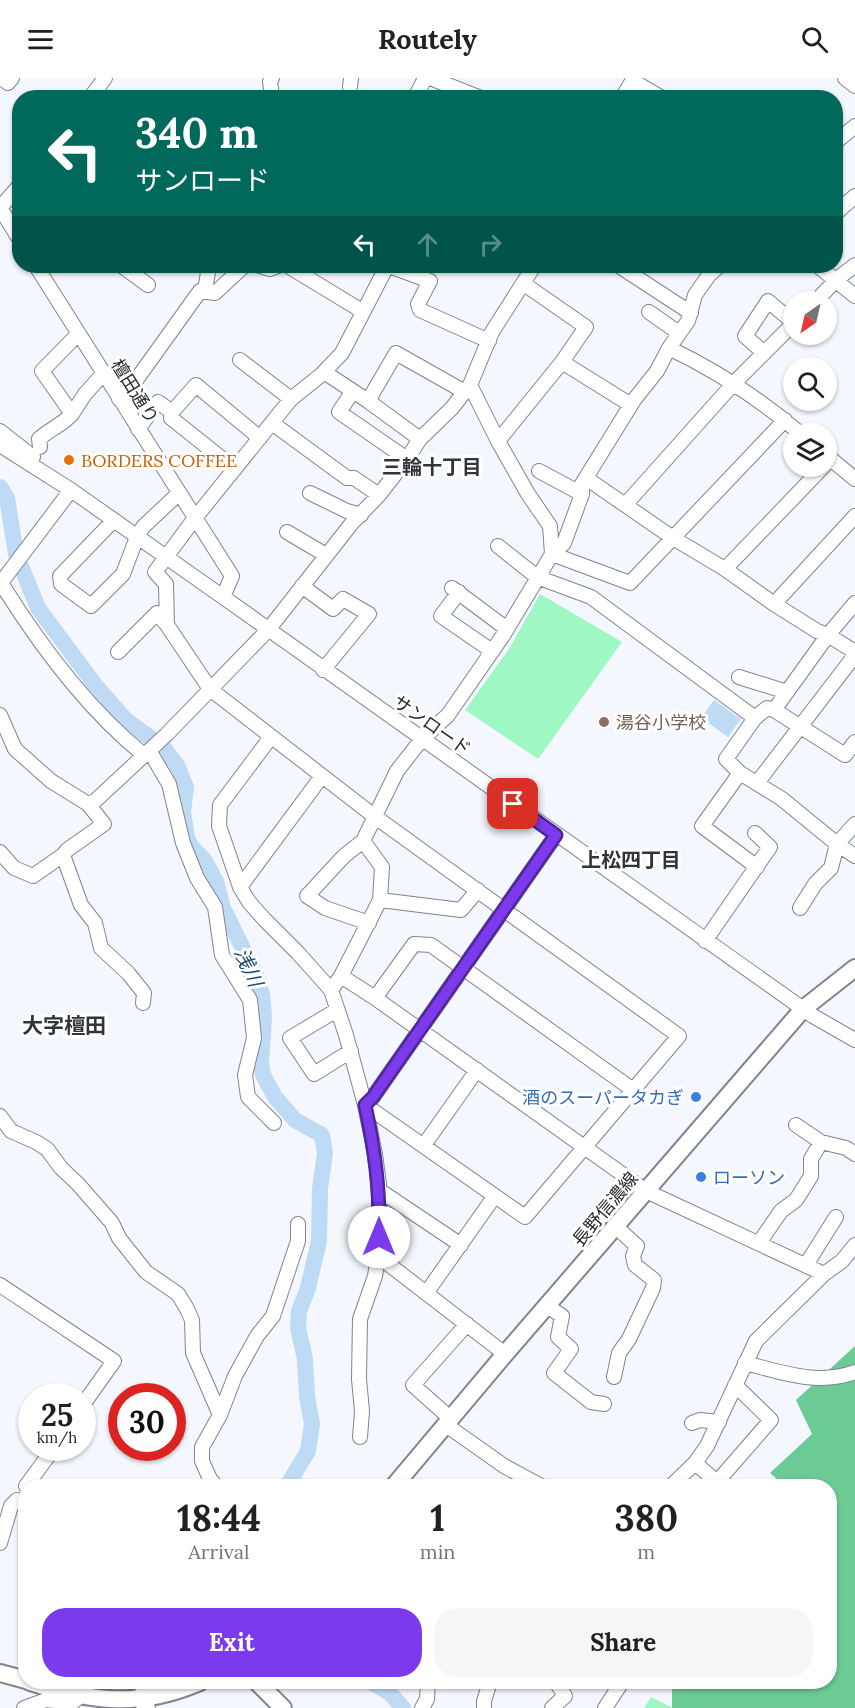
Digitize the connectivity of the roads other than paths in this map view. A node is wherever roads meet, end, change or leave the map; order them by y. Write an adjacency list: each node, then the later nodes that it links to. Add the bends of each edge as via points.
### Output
1 (1, 78): 2 (street, via 8,83)
2 (12, 78)
3 (430, 78): 7 (street)
4 (845, 78): 6 (street)
5 (633, 79): 8 (street)
6 (855, 86)
7 (462, 90)
8 (650, 90)
9 (855, 126): 10 (street)
10 (843, 136)
11 (12, 195): 14 (street)
12 (855, 196): 13 (street)
13 (843, 207)
14 (0, 208): 15 (street)
15 (12, 227)
16 (855, 265): 28 (street)
17 (40, 273): 38 (street, 檀田通り)
18 (131, 273): 30 (street)
19 (208, 273): 31 (street)
20 (236, 273): 31 (street, via 215,292)
21 (300, 273): 34 (street)
22 (384, 273): 34 (street)
23 (408, 273): 39 (street, via 430,281 418,304 420,310)
24 (530, 273): 29 (street)
25 (630, 273): 36 (street)
26 (711, 273): 36 (street, via 695,295)
27 (827, 273): 28 (street)
28 (836, 280): 32 (street); 33 (street)
29 (524, 284): 39 (street); 43 (street, via 586,327)
30 (147, 285)
31 (205, 291): 49 (street, via 200,291)
32 (826, 291)
33 (855, 296)
34 (362, 311): 44 (street, via 342,353)
35 (649, 312): 37 (street)
36 (691, 313): 37 (street)
37 (680, 333): 40 (street)
38 (78, 334): 45 (street, 檀田通り); 54 (street, via 42,371)
39 (489, 341): 47 (street)
40 (669, 348): 46 (street); 52 (street)
41 (764, 353): 46 (street)
42 (240, 360): 50 (street)
43 (562, 362): 52 (street); 62 (street)
44 (324, 372): 48 (street); 50 (street)
45 (103, 374): 49 (street, 檀田通り); 54 (street)
46 (734, 383): 55 (street); 77 (street)
47 (467, 388): 51 (street, via 396,353); 61 (street); 62 (street)
48 (353, 391): 51 (street); 65 (street, via 339,412)
49 (119, 399): 58 (street, 檀田通り)
50 (291, 399): 56 (street)
51 (368, 400): 61 (street)
52 (631, 405): 69 (street)
53 (172, 412): 58 (street, via 158,402); 60 (street, via 196,385); 67 (street, via 171,418)
54 (72, 414): 64 (street, via 39,439)
55 (785, 420): 57 (street); 84 (street)
56 (272, 423): 60 (street); 76 (street, via 347,478 354,478)
57 (788, 423)
58 (138, 429): 73 (street, 檀田通り)
59 (0, 431): 72 (street, サンロード)
60 (260, 438): 67 (street)
61 (420, 438): 65 (street)
62 (498, 441): 86 (street, via 550,526)
63 (0, 445): 72 (street, サンロード)
64 (40, 447)
65 (407, 459): 76 (street)
66 (837, 467): 71 (street)
67 (235, 469): 80 (street)
68 (539, 471): 75 (street)
69 (586, 477): 75 (street); 77 (street)
70 (812, 477): 89 (street)
71 (855, 479)
72 (71, 490): 81 (street, サンロード); 91 (street)
73 (179, 493): 80 (street, 檀田通り); 83 (street)
74 (310, 493): 78 (street)
75 (582, 494): 86 (street, via 564,543)
76 (379, 495): 78 (street)
77 (625, 505): 84 (street)
78 (361, 515): 87 (street)
79 (855, 516): 94 (street)
80 (195, 518): 88 (street); 93 (street, 檀田通り, via 232,576)
81 (114, 520): 83 (street, サンロード); 83 (street, via 60,576 61,584 91,606 123,574)
82 (287, 532): 87 (street)
83 (137, 537): 88 (street, サンロード)
84 (673, 538): 86 (street, via 630,584); 89 (street)
85 (498, 546): 90 (street)
86 (552, 554): 90 (street)
87 (326, 555): 92 (street)
88 (165, 556): 93 (street, サンロード); 96 (street, via 155,572 166,584)
89 (725, 569): 94 (street)
90 (537, 577): 97 (street); 109 (street, via 591,597)
91 (2, 581): 114 (street, via 20,613 78,690 118,734)
92 (302, 586): 98 (street); 103 (street, via 333,609 343,599 369,615)
93 (223, 597): 98 (street, サンロード)
94 (774, 604): 99 (street)
95 (852, 611): 99 (street)
96 (167, 625): 101 (street, via 157,613); 105 (street)
97 (507, 629): 100 (street); 100 (street, via 455,590 441,616)
98 (268, 630): 103 (street, サンロード); 105 (street)
99 (828, 635): 102 (street); 106 (street)
100 (492, 651): 112 (street, via 448,715)
101 (118, 652)
102 (855, 653): 110 (street)
103 (323, 669): 112 (street, サンロード)
104 (739, 677): 106 (street)
105 (210, 689): 111 (street); 114 (street)
106 (787, 692): 107 (street)
107 (774, 710): 109 (street, via 767,708); 110 (street)
108 (0, 715): 118 (street, via 15,749 51,781)
109 (755, 718): 115 (street, via 726,759)
110 (800, 726): 113 (street, via 845,755); 117 (street)
111 (271, 737): 116 (street); 129 (street, via 220,805 219,826)
112 (422, 739): 119 (street, via 397,771); 122 (street, サンロード)
113 (855, 742)
114 (146, 753): 118 (street); 151 (street, via 153,757 169,784 183,843 197,878 215,907 222,955 250,1000 254,1038 245,1075 248,1097)
115 (740, 773): 117 (street); 128 (street, via 702,826)
116 (322, 776): 119 (street); 129 (street)
117 (758, 783): 124 (street)
118 (88, 804): 126 (street, via 104,824)
119 (374, 816): 123 (street); 130 (street)
120 (855, 824): 124 (street)
121 (755, 833): 128 (street, via 770,847)
122 (556, 835): 133 (street); 135 (street, サンロード)
123 (363, 841): 131 (street, via 382,867); 134 (street, via 307,896 325,908)
124 (837, 844): 127 (street); 132 (street, via 831,868)
125 (0, 852): 126 (street, via 14,868 33,876)
126 (63, 855): 141 (street, via 81,905 95,923 100,948 144,993)
127 (855, 856)
128 (757, 867): 135 (street)
129 (240, 886): 139 (street, via 264,920)
130 (478, 890): 131 (street, via 461,910); 133 (street)
131 (380, 900): 134 (street)
132 (800, 908)
133 (504, 909): 136 (street); 148 (street, via 680,1036)
134 (369, 923): 138 (street)
135 (705, 940): 142 (street, サンロード)
136 (464, 967): 140 (street, via 431,945 414,944); 144 (street); 148 (street)
137 (855, 968): 142 (main road, 長野信濃線)
138 (341, 976): 139 (street); 140 (street)
139 (330, 990): 143 (street)
140 (375, 998): 144 (street)
141 (143, 1003)
142 (802, 1009): 145 (street, サンロード); 158 (main road, 長野信濃線)
143 (337, 1010): 146 (street); 146 (street, via 291,1038 314,1074)
144 (420, 1030): 147 (street); 149 (street)
145 (855, 1040)
146 (351, 1051): 149 (street)
147 (477, 1070): 154 (street); 155 (street)
148 (633, 1090): 155 (street)
149 (365, 1105): 154 (street); 157 (street)
150 (0, 1116): 180 (street, via 11,1131 46,1149 112,1223 118,1238 146,1272 178,1294 192,1320 193,1353)
151 (274, 1123)
152 (796, 1125): 153 (street)
153 (821, 1142): 156 (street); 163 (street, via 811,1159 811,1176)
154 (424, 1145): 159 (street)
155 (584, 1145): 158 (street); 159 (street, via 525,1217)
156 (855, 1154)
157 (379, 1190): 164 (street); 166 (street)
158 (646, 1191): 162 (main road, 長野信濃線); 163 (street)
159 (494, 1197): 164 (street)
160 (836, 1217): 167 (street)
161 (298, 1224): 180 (street, via 298,1241 273,1316 235,1376)
162 (616, 1227): 171 (main road, 長野信濃線); 176 (street, via 637,1246 635,1265 654,1280 619,1353)
163 (759, 1243): 167 (street)
164 (461, 1245): 170 (street)
165 (855, 1245): 168 (street)
166 (378, 1256): 170 (street); 184 (street, via 360,1319)
167 (806, 1266): 168 (street)
168 (824, 1274): 174 (street, via 756,1341)
169 (0, 1285): 178 (street, via 114,1361)
170 (427, 1292): 172 (street)
171 (547, 1306): 173 (main road, 長野信濃線); 179 (street, via 562,1316 558,1337 571,1349 554,1373 591,1402)
172 (467, 1324): 173 (street); 181 (street, via 413,1385)
173 (505, 1354): 181 (main road, 長野信濃線)
174 (745, 1362): 175 (street, via 812,1379); 177 (street)
175 (855, 1372)
176 (614, 1377)
177 (735, 1385): 182 (street); 193 (street, via 771,1419)
178 (96, 1386)
179 (604, 1404)
180 (220, 1414): 188 (street, via 202,1447 202,1461)
181 (448, 1422): 189 (main road, 長野信濃線); 190 (street, via 504,1466)
182 (719, 1422): 183 (street); 186 (street)
183 (692, 1423)
184 (360, 1437)
185 (45, 1461): 187 (street)
186 (695, 1463): 191 (street); 192 (street)
187 (32, 1479)
188 (210, 1479)
189 (400, 1479)
190 (528, 1479)
191 (678, 1479)
192 (714, 1479)
193 (720, 1479)
194 (13, 1502): 195 (street)
195 (0, 1543)
196 (0, 1673): 197 (main road)
197 (18, 1678)
198 (54, 1689): 206 (main road)
199 (145, 1689): 207 (street, via 140,1696)
200 (186, 1689): 207 (main road)
201 (264, 1689): 210 (main road)
202 (427, 1689): 208 (street)
203 (488, 1689): 211 (street)
204 (560, 1689): 212 (street, via 565,1696)
205 (617, 1689): 213 (street)
206 (79, 1697): 207 (main road); 209 (street, via 72,1703 46,1700)
207 (145, 1706)
208 (423, 1706)
209 (24, 1708)
210 (283, 1708)
211 (483, 1708)
212 (552, 1708)
213 (605, 1708)

